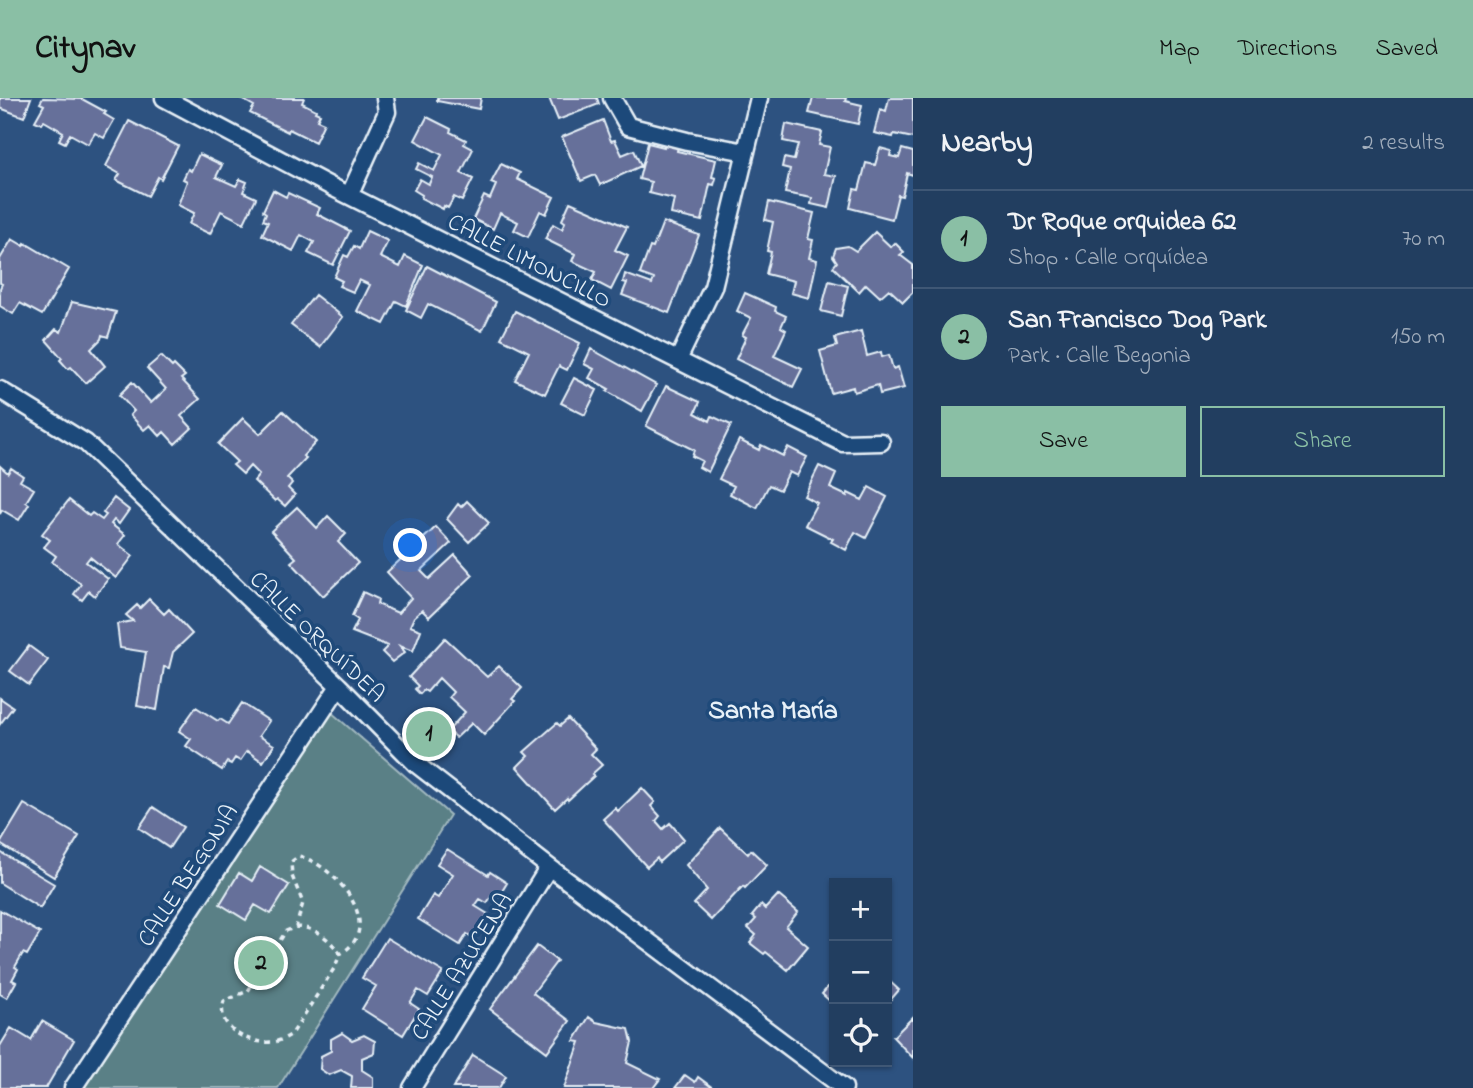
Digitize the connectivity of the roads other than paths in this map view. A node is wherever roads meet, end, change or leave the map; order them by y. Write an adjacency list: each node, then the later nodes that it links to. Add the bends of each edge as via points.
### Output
1 (164, 98): 6 (street, CALLE LIMONCILLO)
2 (385, 98): 6 (street, via 387,113)
3 (612, 98): 5 (street, via 628,126)
4 (759, 98): 5 (street)
5 (746, 152): 7 (street, via 713,287)
6 (350, 194): 7 (street, CALLE LIMONCILLO)
7 (678, 360): 9 (street, CALLE LIMONCILLO, via 843,443)
8 (0, 390): 10 (street, CALLE ORQUÍDEA, via 86,443)
9 (881, 442)
10 (339, 686): 11 (street, CALLE ORQUÍDEA, via 416,764); 12 (street, CALLE BEGONIA)
11 (549, 867): 13 (street, CALLE AZUCENA); 14 (street, CALLE ORQUÍDEA)
12 (73, 1088)
13 (412, 1088)
14 (844, 1088)

